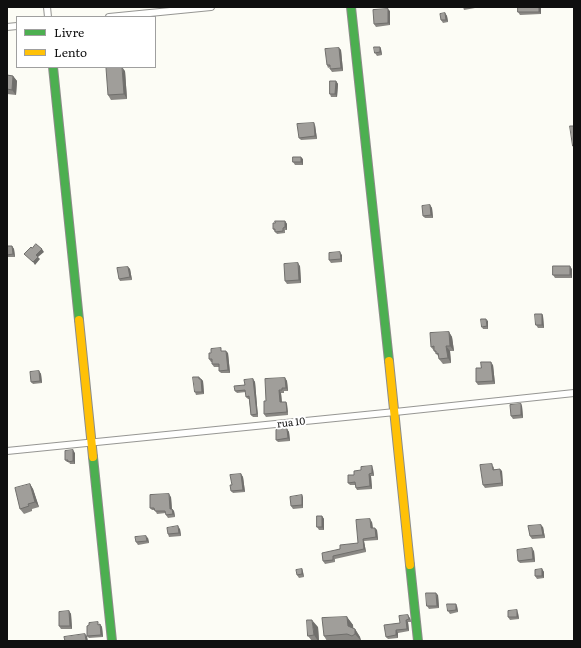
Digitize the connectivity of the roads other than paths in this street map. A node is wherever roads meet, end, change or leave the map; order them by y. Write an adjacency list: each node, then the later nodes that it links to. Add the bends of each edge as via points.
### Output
1 (211, 7): 3 (street)
2 (351, 7): 6 (street)
3 (119, 16)
4 (53, 68): 7 (street)
5 (574, 393): 6 (street, rua 10)
6 (396, 412): 7 (street, rua 10); 10 (street)
7 (92, 442): 8 (street, rua 10); 9 (street)
8 (7, 451)
9 (112, 641)
10 (418, 641)

